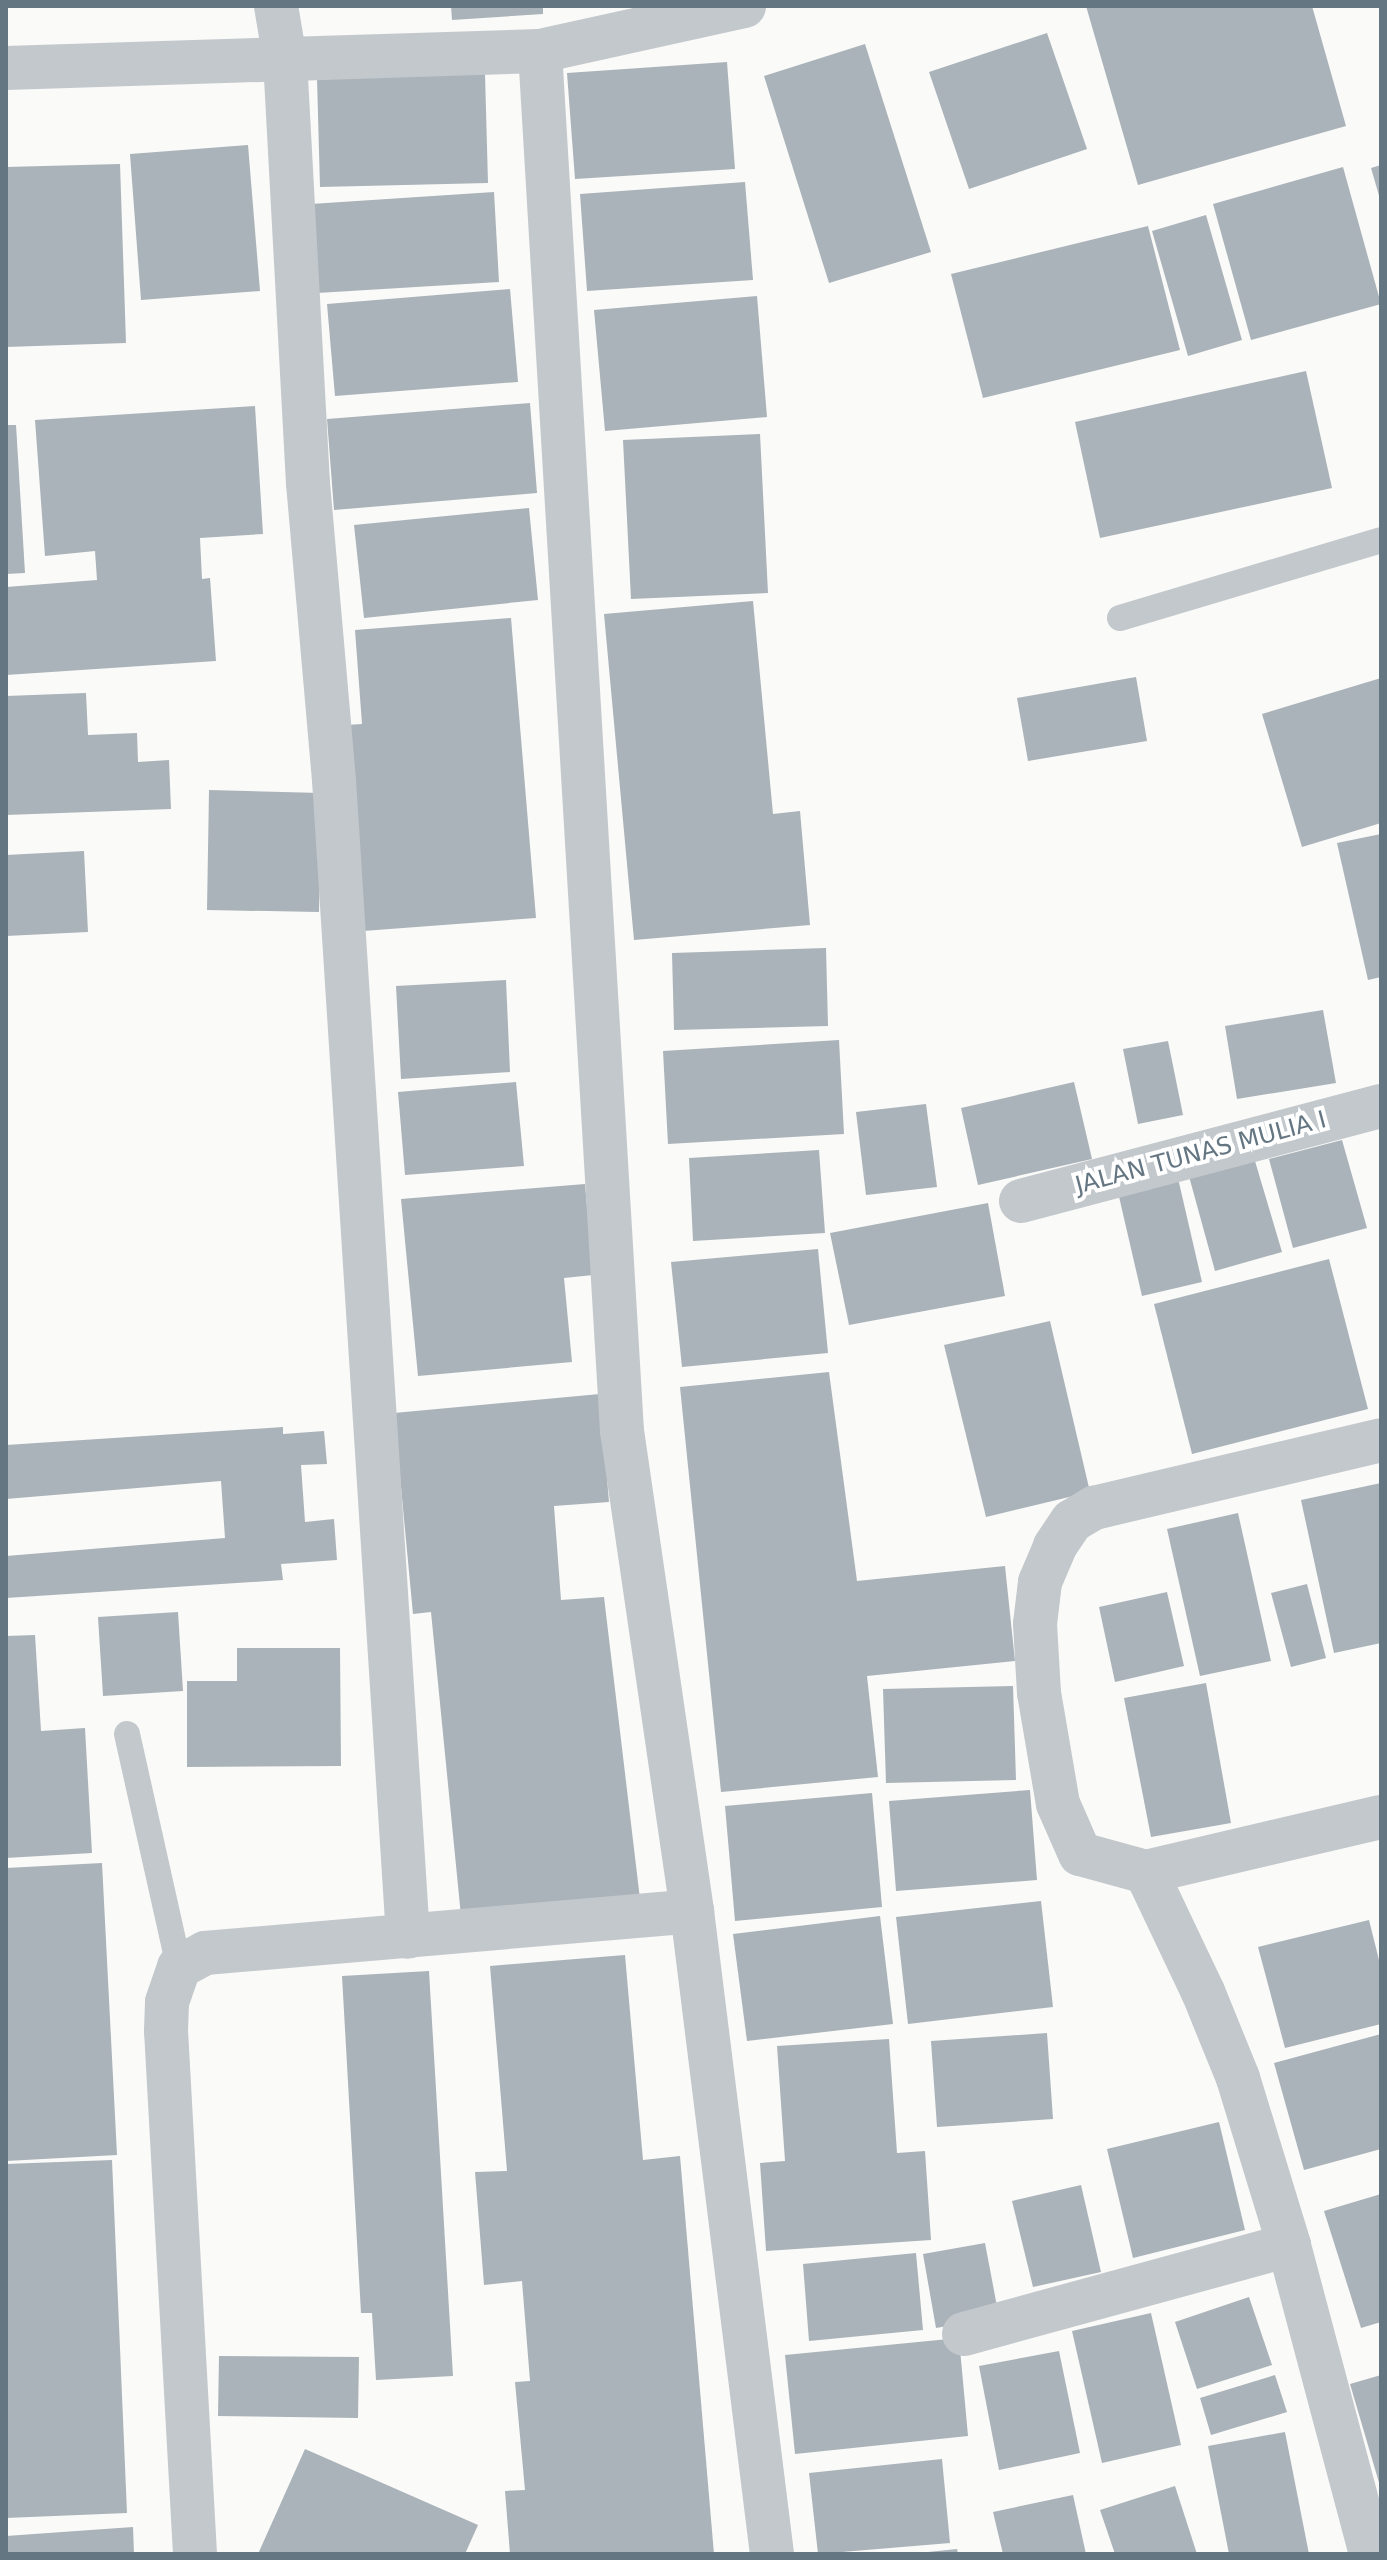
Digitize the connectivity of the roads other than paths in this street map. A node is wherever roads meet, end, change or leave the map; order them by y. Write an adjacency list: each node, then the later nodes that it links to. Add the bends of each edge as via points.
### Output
1 (276, 6): 4 (street)
2 (744, 6): 3 (street)
3 (540, 51): 4 (street); 14 (street, via 622,1431)
4 (285, 59): 5 (street); 15 (street, via 308,483 334,780)
5 (6, 68)
6 (1381, 540): 7 (lane)
7 (1120, 618)
8 (1381, 1106): 9 (street, JALAN TUNAS MULIA I)
9 (1021, 1201)
10 (1381, 1440): 13 (street, via 1118,1498 1072,1521 1055,1546 1040,1582 1035,1624 1040,1708 1058,1804 1080,1854)
11 (127, 1734): 16 (lane)
12 (1381, 1817): 13 (street)
13 (1146, 1872): 17 (street, via 1238,2078)
14 (692, 1911): 15 (street); 20 (street)
15 (408, 1937): 16 (street, via 205,1953)
16 (179, 1967): 19 (street, via 167,2002 166,2031)
17 (1289, 2245): 18 (street); 21 (street)
18 (964, 2334)
19 (195, 2554)
20 (772, 2554)
21 (1371, 2554)

